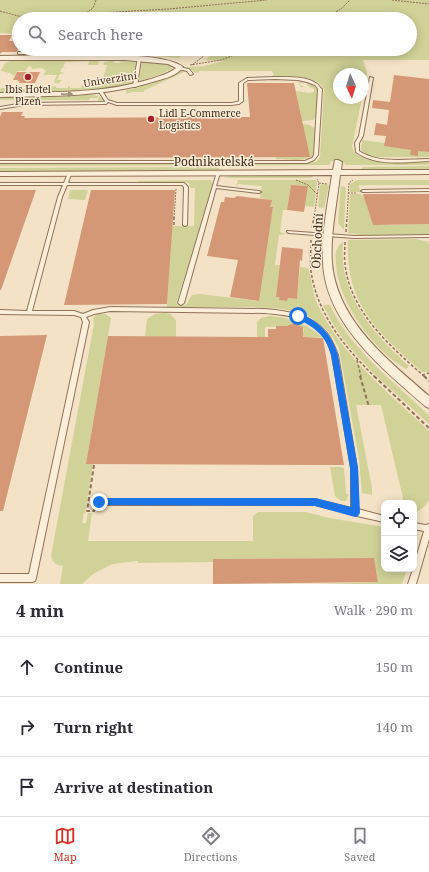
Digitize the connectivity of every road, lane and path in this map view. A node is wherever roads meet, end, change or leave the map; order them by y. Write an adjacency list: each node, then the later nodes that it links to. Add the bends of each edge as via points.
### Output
1 (96, 0): 7 (path, via 93,8)
2 (267, 0): 8 (path)
3 (350, 0): 9 (path)
4 (392, 0): 5 (path)
5 (429, 4)
6 (0, 11): 10 (path)
7 (87, 12)
8 (106, 12)
9 (336, 12)
10 (12, 14)
11 (204, 56): 16 (path)
12 (236, 56): 16 (path, via 217,62)
13 (48, 58): 14 (street); 15 (street)
14 (139, 58): 17 (street, via 162,60); 20 (lane)
15 (1, 60)
16 (192, 65): 17 (path)
17 (179, 67): 18 (lane); 20 (street, Univerzitní, via 163,77)
18 (191, 74)
19 (371, 78): 25 (lane, via 357,151 363,156 378,160)
20 (135, 86): 21 (street, Univerzitní)
21 (101, 92): 22 (street, Univerzitní, one-way to 21); 23 (lane)
22 (0, 95)
23 (107, 101): 24 (lane, via 93,104 24,104); 26 (lane, via 117,104 238,103 241,101 243,80 308,80 319,86 320,90 316,155 306,162)
24 (0, 108)
25 (429, 160)
26 (0, 162)
27 (338, 162): 30 (street, Obchodní)
28 (429, 172): 30 (street, Podnikatelská)
29 (218, 173): 30 (street, Podnikatelská); 32 (street, Podnikatelská); 37 (lane)
30 (336, 173): 46 (street, Obchodní)
31 (0, 174): 32 (street, Podnikatelská)
32 (69, 174): 36 (lane)
33 (292, 179): 42 (path, via 308,185)
34 (355, 179): 47 (path, via 349,183)
35 (0, 184): 36 (lane)
36 (64, 184): 44 (lane, via 183,184 186,187); 51 (lane)
37 (214, 187): 41 (lane); 49 (lane)
38 (176, 189): 43 (path)
39 (429, 190): 40 (lane)
40 (363, 191)
41 (259, 192)
42 (317, 194)
43 (174, 225)
44 (185, 225)
45 (289, 232): 46 (lane)
46 (328, 235): 47 (lane); 57 (street, Obchodní, via 327,266 330,280 346,317 362,340 381,360)
47 (346, 236): 48 (lane); 55 (path, via 345,267 358,305 374,328 398,354)
48 (429, 236)
49 (181, 302)
50 (0, 312): 51 (lane)
51 (29, 312): 52 (lane, via 74,312)
52 (83, 316): 61 (lane, via 110,309 265,311 284,312 318,326 329,340 335,355 354,468); 65 (lane, via 86,322 32,578)
53 (358, 360): 58 (path)
54 (429, 373): 55 (path)
55 (422, 374): 56 (path)
56 (429, 381)
57 (429, 403)
58 (369, 407)
59 (94, 465): 60 (path, via 87,511 94,511)
60 (99, 502): 61 (lane, via 315,502)
61 (355, 513): 62 (lane)
62 (381, 518)
63 (417, 526): 64 (lane)
64 (429, 528): 66 (lane)
65 (0, 578)
66 (412, 584)

